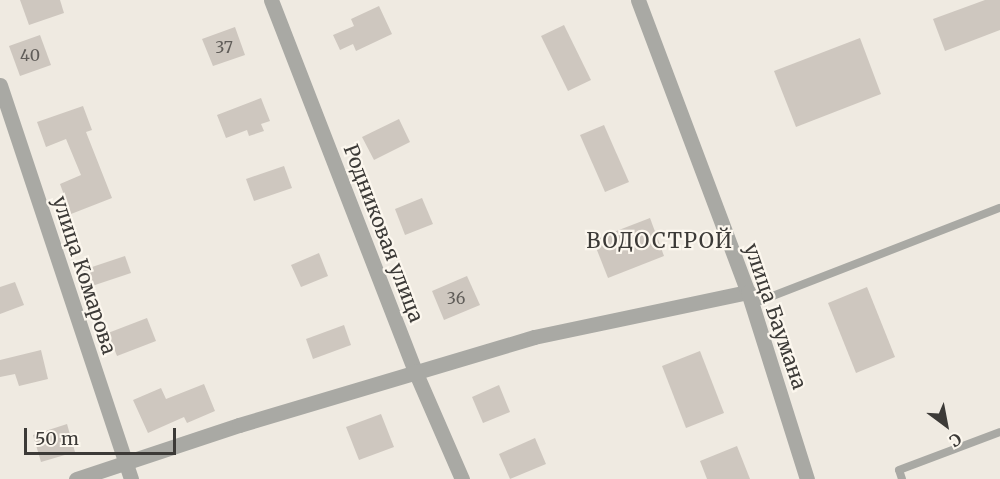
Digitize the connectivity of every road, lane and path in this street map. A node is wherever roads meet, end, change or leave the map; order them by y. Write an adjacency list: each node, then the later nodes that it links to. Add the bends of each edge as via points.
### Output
1 (271, 0): 6 (street, Родниковая улица)
2 (638, 0): 5 (street, улица Баумана)
3 (0, 85): 8 (street, улица Комарова)
4 (1000, 208): 5 (lane)
5 (750, 298): 6 (street, via 534,337); 12 (street, улица Баумана)
6 (415, 371): 8 (street); 11 (street, Родниковая улица)
7 (1000, 432): 13 (lane, via 898,470)
8 (125, 462): 9 (street); 10 (street, улица Комарова)
9 (76, 479)
10 (131, 479)
11 (462, 479)
12 (807, 479)
13 (902, 479)

